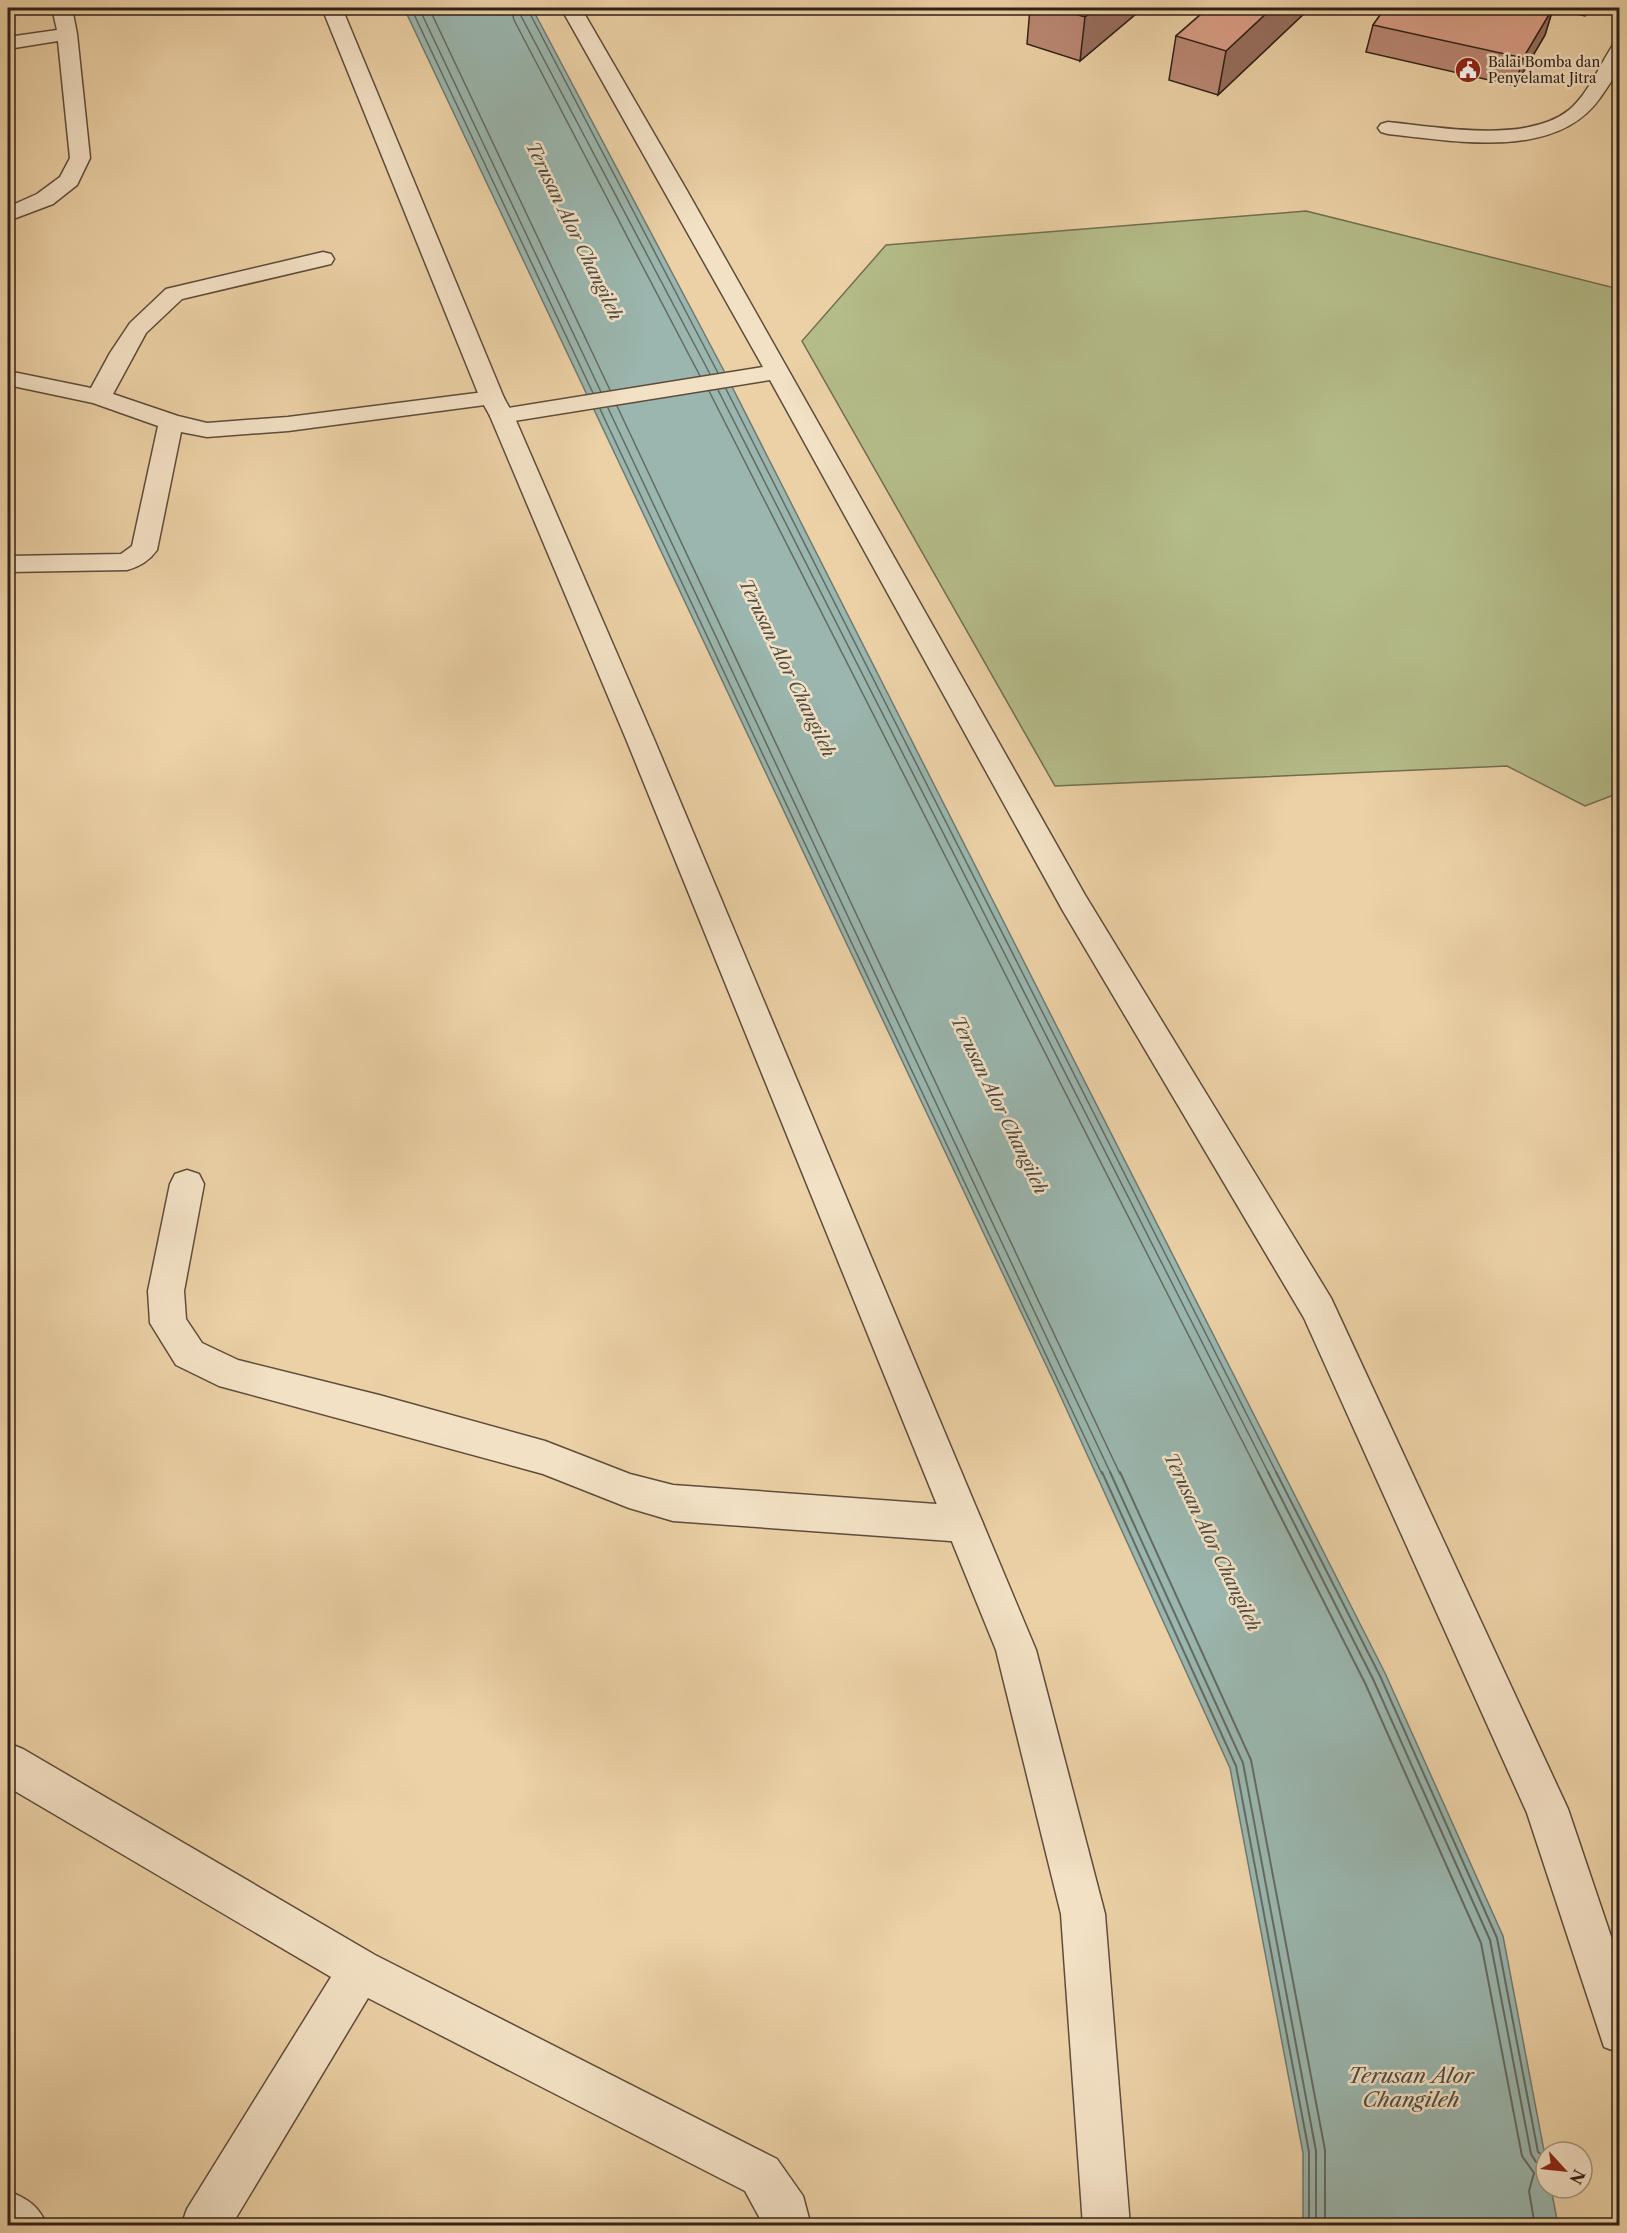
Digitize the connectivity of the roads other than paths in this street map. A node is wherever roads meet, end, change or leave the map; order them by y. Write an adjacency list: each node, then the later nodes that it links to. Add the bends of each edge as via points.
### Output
1 (62, 8): 4 (street)
2 (332, 8): 13 (street)
3 (571, 8): 10 (street)
4 (67, 34): 5 (street); 8 (street, via 80,158 69,180 45,199)
5 (8, 43)
6 (1620, 49): 7 (street, via 1590,100 1574,116 1546,130 1513,136)
7 (1388, 129)
8 (8, 215)
9 (323, 259): 12 (street, via 174,294 153,309 129,337)
10 (776, 372): 13 (street, via 556,406); 20 (street, via 1074,903 1318,1309 1547,1809)
11 (8, 378): 12 (street)
12 (99, 397): 14 (street)
13 (497, 407): 14 (street, via 239,429 207,430); 17 (street, via 640,739)
14 (171, 422): 15 (street, via 144,550 127,562)
15 (8, 564)
16 (187, 1184): 17 (street, via 166,1291 168,1323 189,1354 232,1375 545,1458 629,1491 673,1503)
17 (964, 1524): 25 (street, via 1016,1650 1083,1914)
18 (8, 1764): 19 (street)
19 (360, 1970): 23 (street); 24 (street, via 761,2175 786,2213)
20 (1620, 2031)
21 (8, 2214): 22 (street)
22 (24, 2226)
23 (204, 2226)
24 (788, 2226)
25 (1107, 2226)

